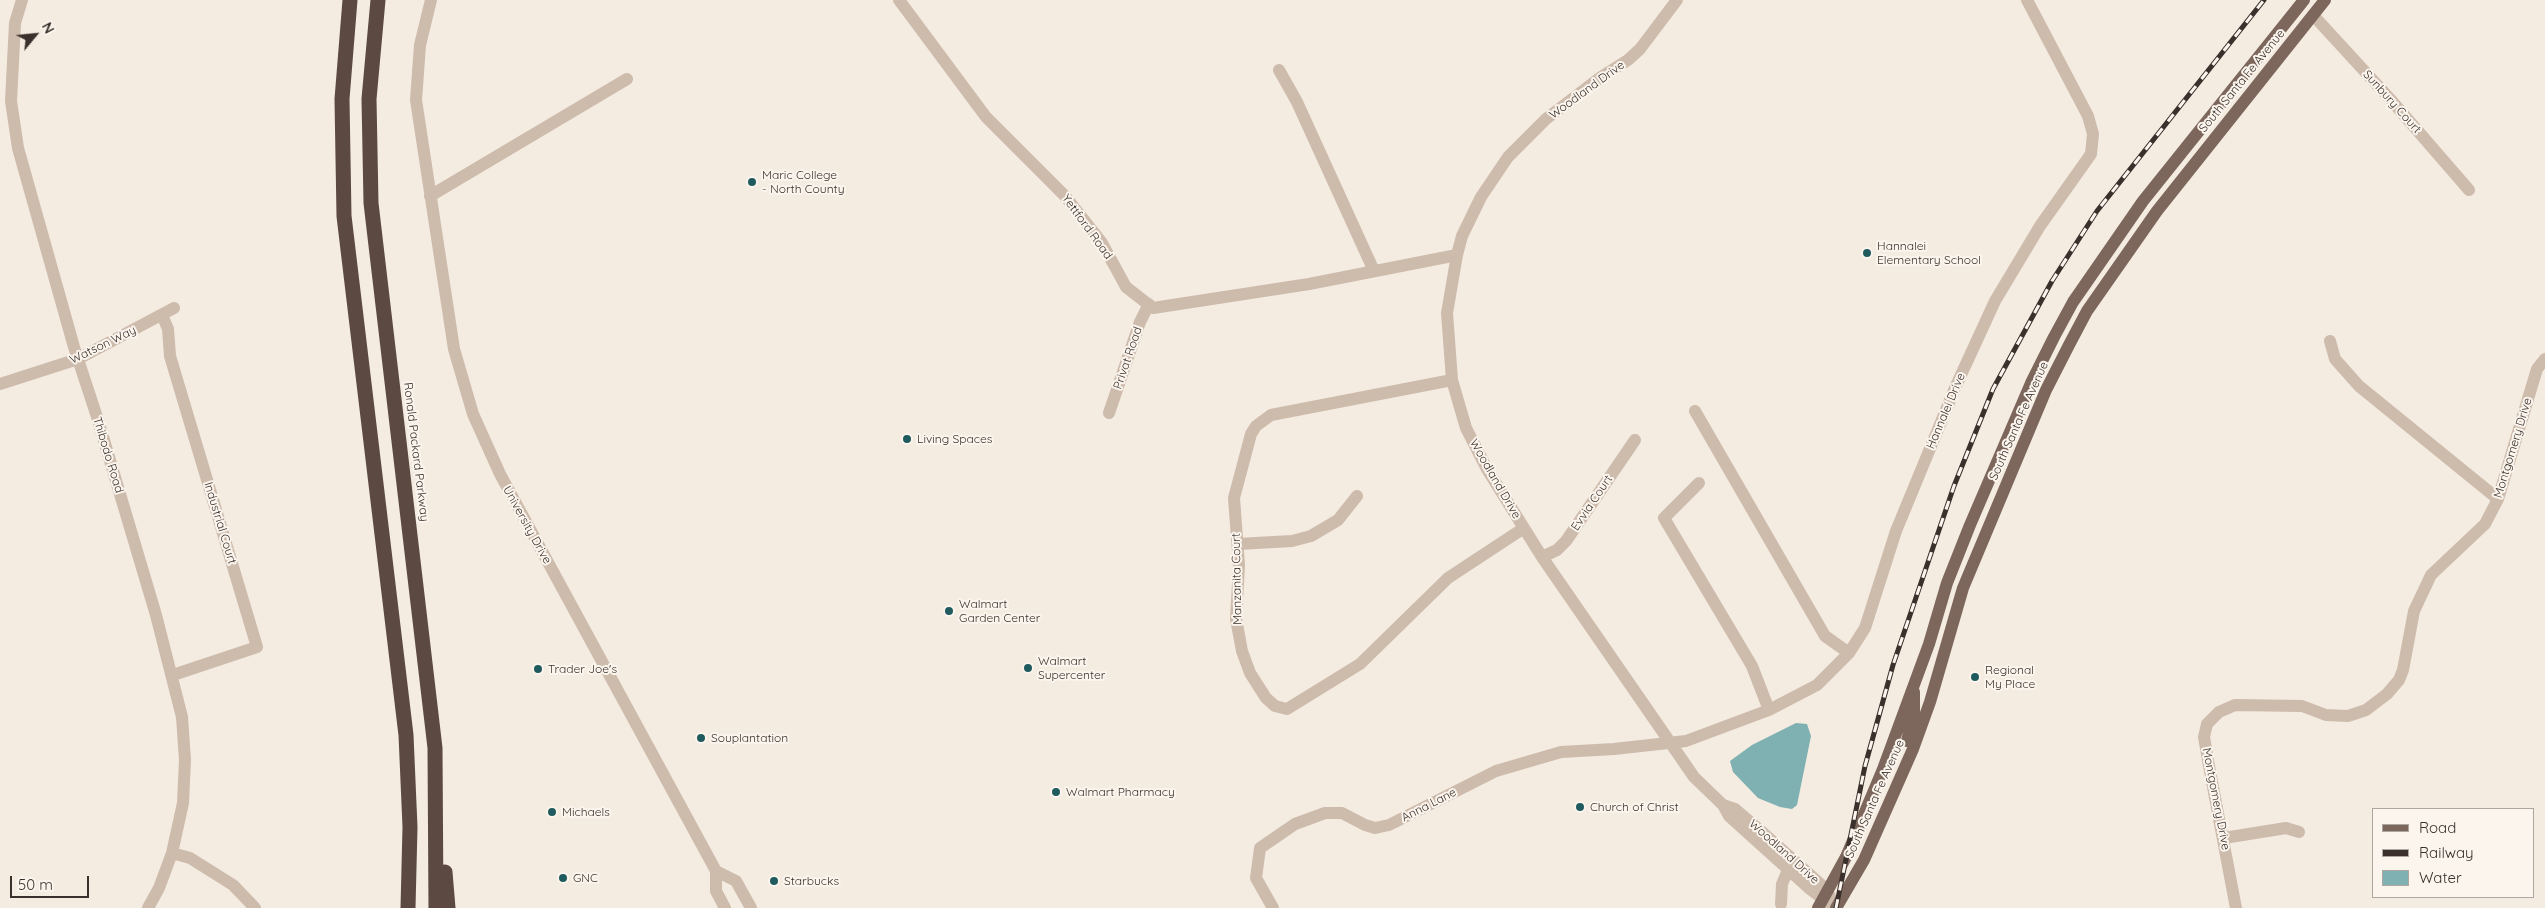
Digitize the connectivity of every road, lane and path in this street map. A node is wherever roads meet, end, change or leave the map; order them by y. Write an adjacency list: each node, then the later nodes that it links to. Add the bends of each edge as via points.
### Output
1 (22, 0): 22 (street, Thibodo Road, via 16,23 10,101 30,200)
2 (350, 0): 50 (highway, via 342,99 344,216 406,734 410,828)
3 (378, 0): 39 (highway, Ronald Packard Parkway, via 369,99 371,203 429,680)
4 (432, 0): 14 (street, University Drive, via 420,45 416,100)
5 (899, 0): 17 (street, Yettford Road, via 986,117 1066,196 1102,243 1126,287)
6 (1677, 0): 15 (street, Woodland Drive, via 1640,49 1550,114 1508,158 1481,197)
7 (2027, 0): 34 (street, Hannalei Drive, via 2088,116 2093,134 2091,154 2040,226 1995,301 1896,531 1865,628)
8 (2304, 0): 36 (main road, South Santa Fe Avenue, via 2143,201 2073,302 2031,383 1970,525)
9 (2326, 0): 10 (main road, South Santa Fe Avenue)
10 (2313, 15): 13 (street, Sunbury Court); 56 (main road, South Santa Fe Avenue, via 2156,211 2087,311 2069,344 2042,399 1963,588 1913,749 1864,860)
11 (1279, 70): 16 (street, via 1297,102)
12 (627, 80): 14 (street)
13 (2469, 190)
14 (430, 196): 45 (street, University Drive, via 454,349 473,414 500,474)
15 (1457, 254): 16 (street); 23 (street, Woodland Drive, via 1447,313)
16 (1374, 271): 17 (street, via 1182,305 1153,308)
17 (1149, 304): 26 (street, Privat Road)
18 (174, 308): 19 (street, Watson Way)
19 (162, 315): 22 (street, Watson Way); 35 (street, Industrial Court, via 168,329 170,356 257,647)
20 (2330, 341): 30 (street, via 2335,359 2359,386)
21 (2545, 359): 30 (street, Montgomery Drive, via 2537,369)
22 (78, 360): 24 (street, Watson Way); 35 (street, Thibodo Road)
23 (1452, 380): 31 (street, Woodland Drive, via 1466,428); 32 (street, Manzanita Court, via 1271,416 1256,426 1234,498)
24 (0, 384)
25 (1695, 411): 34 (street, via 1825,636)
26 (1110, 413)
27 (1635, 440): 33 (street, Evvia Court, via 1566,541)
28 (1699, 484): 37 (street, via 1664,518 1752,666)
29 (1357, 496): 32 (street, via 1338,520 1311,536 1292,541)
30 (2498, 499): 42 (street, Montgomery Drive, via 2485,524 2431,575 2414,611 2399,680 2370,707 2348,716 2326,715 2302,706 2235,705 2219,712 2207,724 2204,737)
31 (1524, 528): 32 (street, Manzanita Court, via 1448,578 1360,664 1287,709 1275,706 1266,698 1250,674 1242,651 1236,619 1240,565); 33 (street, Woodland Drive)
32 (1238, 544)
33 (1542, 557): 38 (street, Woodland Drive)
34 (1848, 653): 37 (street, Hannalei Drive, via 1817,685)
35 (173, 675): 43 (street, Thibodo Road, via 182,717 185,760 183,803)
36 (1914, 682): 46 (main road, South Santa Fe Avenue, via 1846,857); 56 (main road, via 1911,731)
37 (1769, 710): 38 (street, Hannalei Drive)
38 (1670, 744): 40 (street, Woodland Drive, via 1694,777); 55 (street, Anna Lane, via 1560,752 1496,771 1389,825 1375,828 1342,813 1326,813 1295,824 1260,848 1256,878)
39 (436, 770): 51 (highway, Ronald Packard Parkway); 52 (highway)
40 (1723, 805): 44 (street, Woodland Drive, via 1729,816); 46 (street, Woodland Drive, via 1735,809)
41 (2300, 832): 42 (street, via 2286,828)
42 (2224, 838): 57 (street, Montgomery Drive)
43 (172, 853): 48 (street, Thibodo Road); 49 (street, via 190,858 233,885)
44 (1788, 870): 46 (street, Woodland Drive); 47 (street, via 1782,884)
45 (716, 871): 53 (street, University Drive, via 716,891); 54 (street, via 736,881)
46 (1822, 899): 56 (street, Woodland Drive)
47 (1779, 907)
48 (148, 908)
49 (255, 908)
50 (408, 908)
51 (436, 908)
52 (448, 908)
53 (725, 908)
54 (750, 908)
55 (1273, 908)
56 (1836, 908)
57 (2236, 908)

